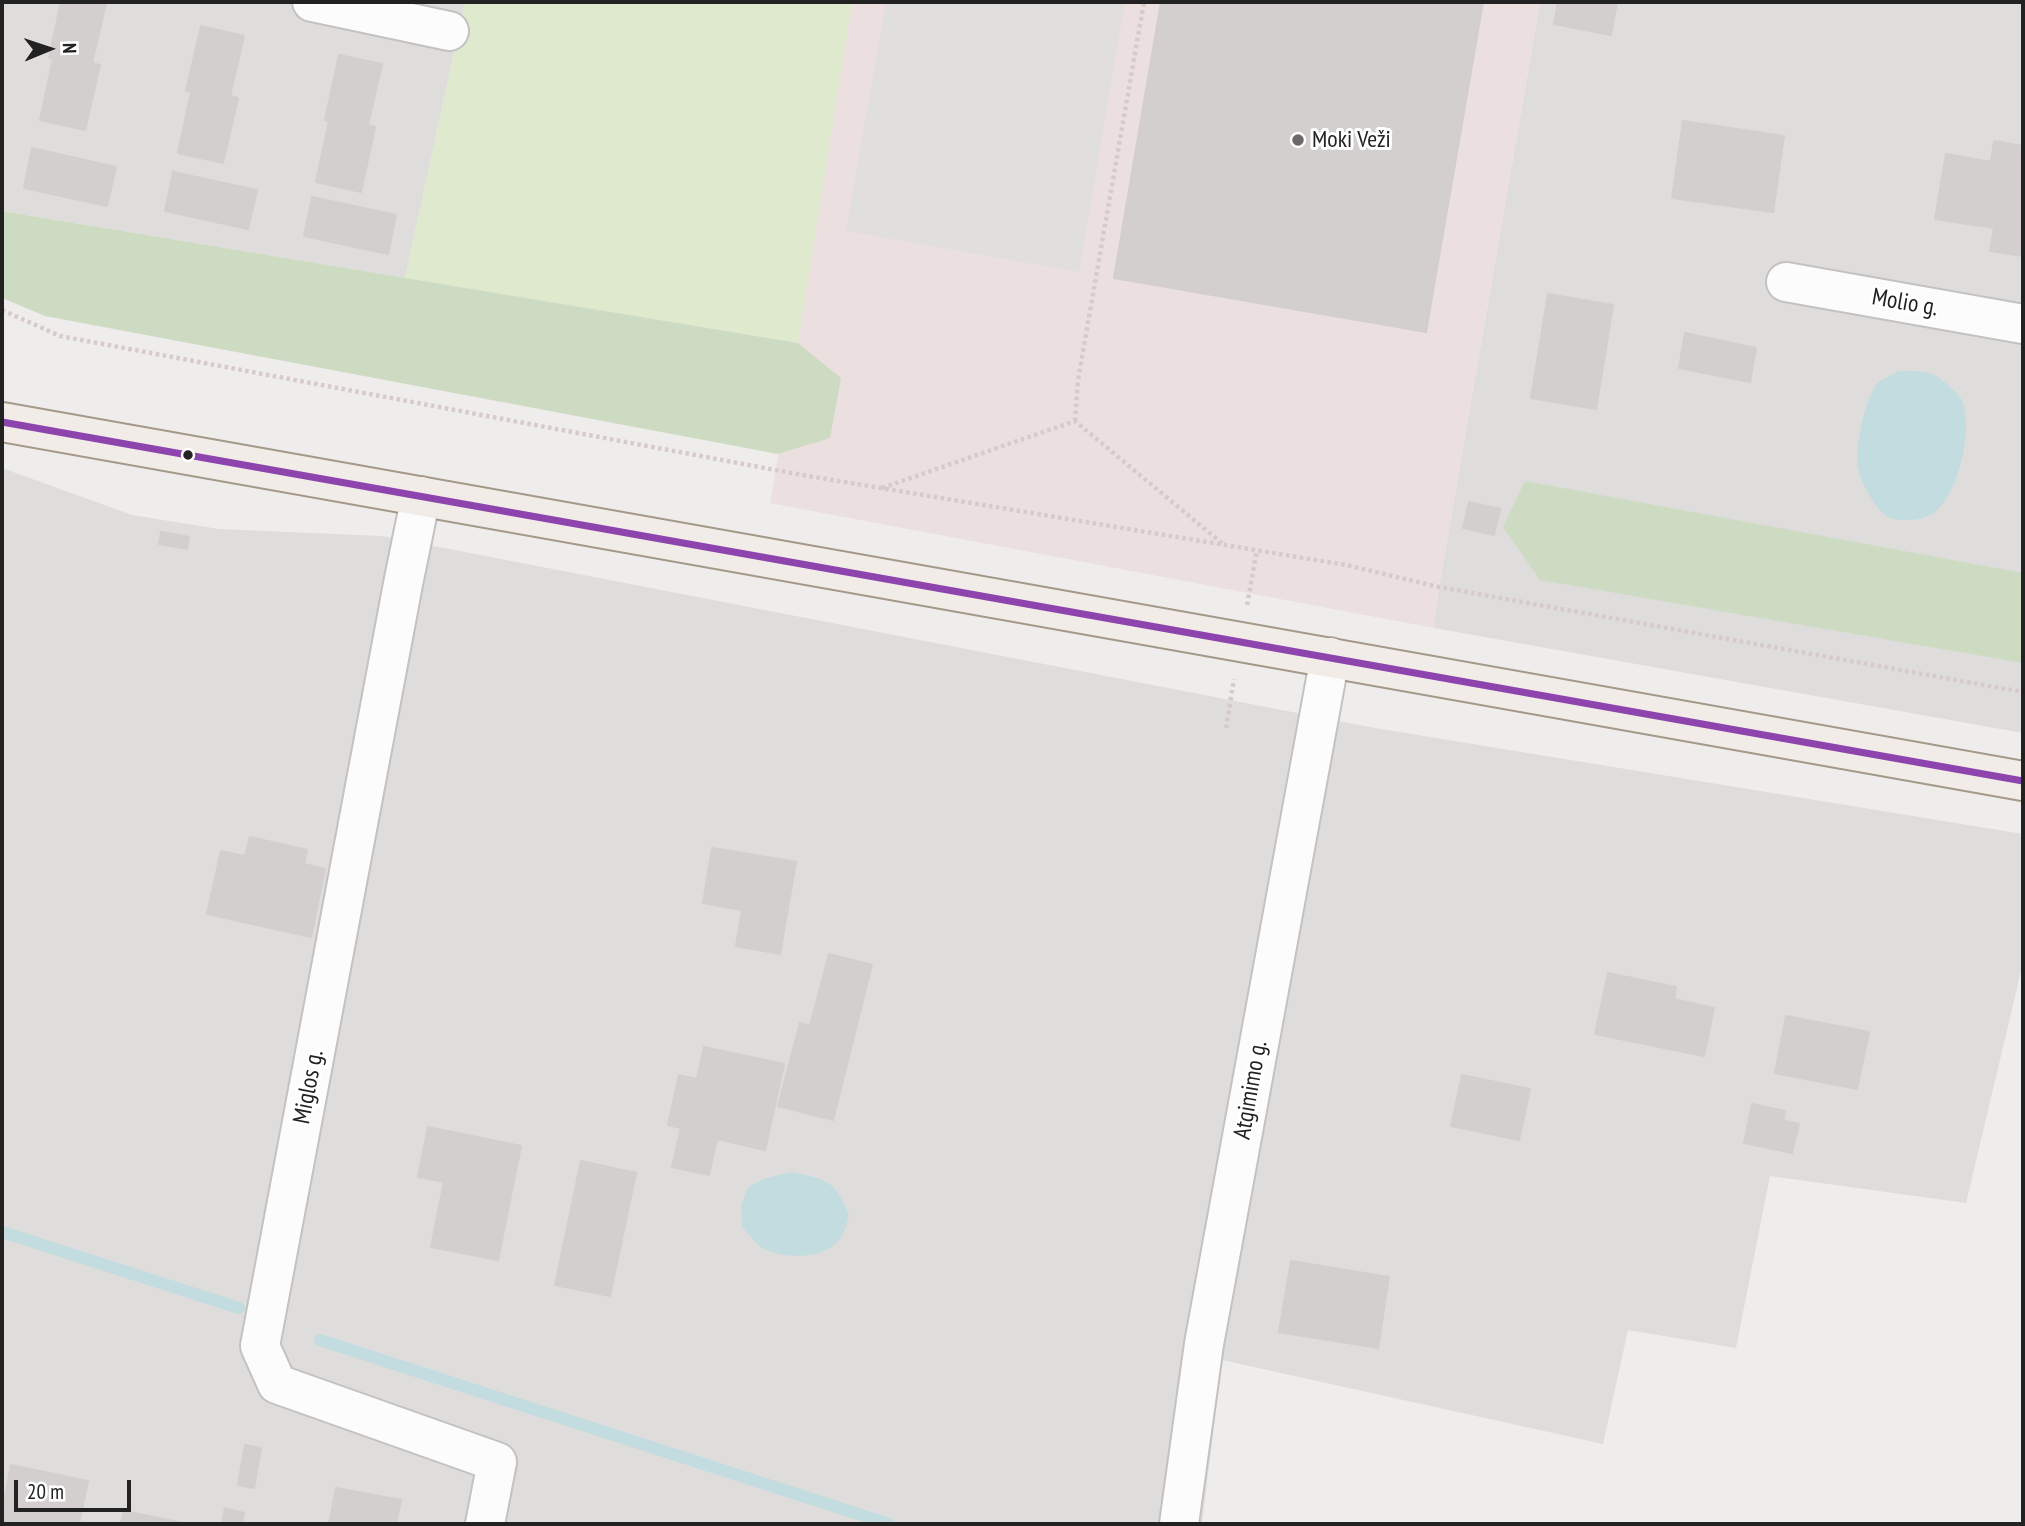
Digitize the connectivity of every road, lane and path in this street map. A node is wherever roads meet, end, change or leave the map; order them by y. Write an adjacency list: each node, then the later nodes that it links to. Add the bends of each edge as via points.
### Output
1 (312, 2): 3 (street)
2 (1144, 2): 7 (path, via 1078,380)
3 (449, 31)
4 (1786, 282): 6 (street, Molio g.)
5 (2, 310): 9 (path, via 60,336)
6 (2023, 324)
7 (1075, 421): 9 (path); 11 (path)
8 (2, 422): 10 (main road)
9 (881, 488): 11 (path)
10 (421, 496): 12 (main road); 15 (street, Miglos g., via 260,1346 277,1384 498,1462)
11 (1225, 545): 13 (path)
12 (1331, 657): 14 (main road); 16 (street, Atgimimo g., via 1205,1344)
13 (2023, 692)
14 (2023, 781)
15 (485, 1524)
16 (1179, 1524)

